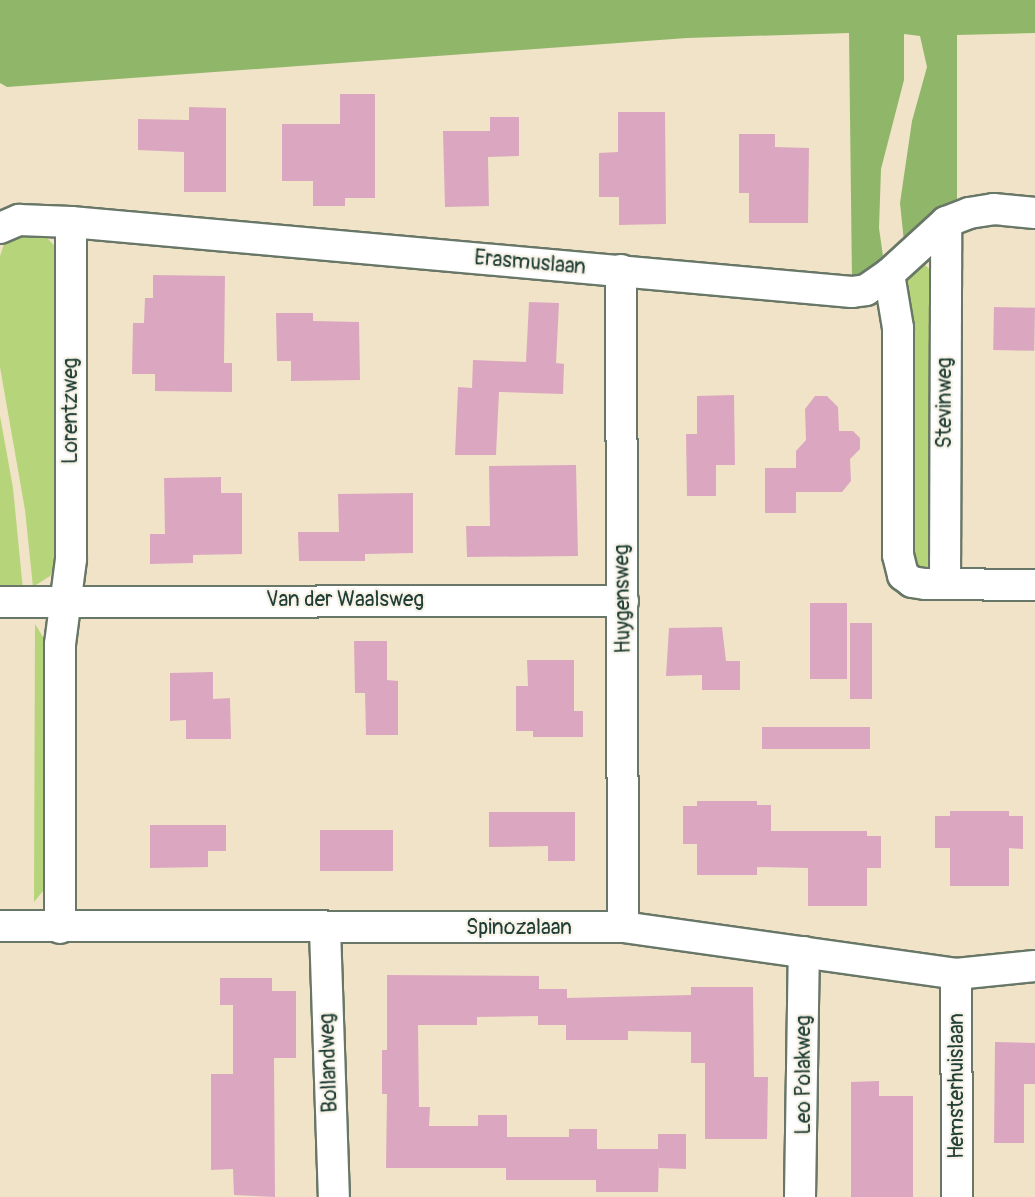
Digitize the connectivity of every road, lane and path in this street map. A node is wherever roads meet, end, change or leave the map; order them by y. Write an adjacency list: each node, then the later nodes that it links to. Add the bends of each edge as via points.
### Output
1 (1035, 213): 3 (street, Erasmuslaan, via 994,210 969,213)
2 (70, 222): 4 (street, Erasmuslaan, via 19,220); 5 (street, Erasmuslaan); 10 (street, Lorentzweg)
3 (946, 222): 6 (street, Erasmuslaan); 7 (street, Stevinweg)
4 (0, 228)
5 (621, 270): 6 (street, Erasmuslaan, via 852,292 866,290); 9 (street, Huygensweg)
6 (889, 274): 7 (street, via 898,328 898,555 903,575 912,582)
7 (945, 584): 8 (street)
8 (1035, 585)
9 (623, 600): 10 (street, Van der Waalsweg); 13 (street, Huygensweg)
10 (67, 601): 11 (street); 14 (street, Lorentzweg, via 60,644)
11 (0, 602)
12 (0, 926): 14 (street, Spinozalaan)
13 (623, 927): 15 (street, Spinozalaan); 16 (street, Spinozalaan)
14 (60, 928): 15 (street, Spinozalaan)
15 (325, 929): 19 (street, Bollandweg)
16 (804, 952): 18 (street, Spinozalaan); 20 (street, Leo Polakweg)
17 (1035, 966): 18 (street, Spinozalaan)
18 (956, 974): 21 (street, Hemsterhuislaan)
19 (334, 1197)
20 (800, 1197)
21 (957, 1197)

